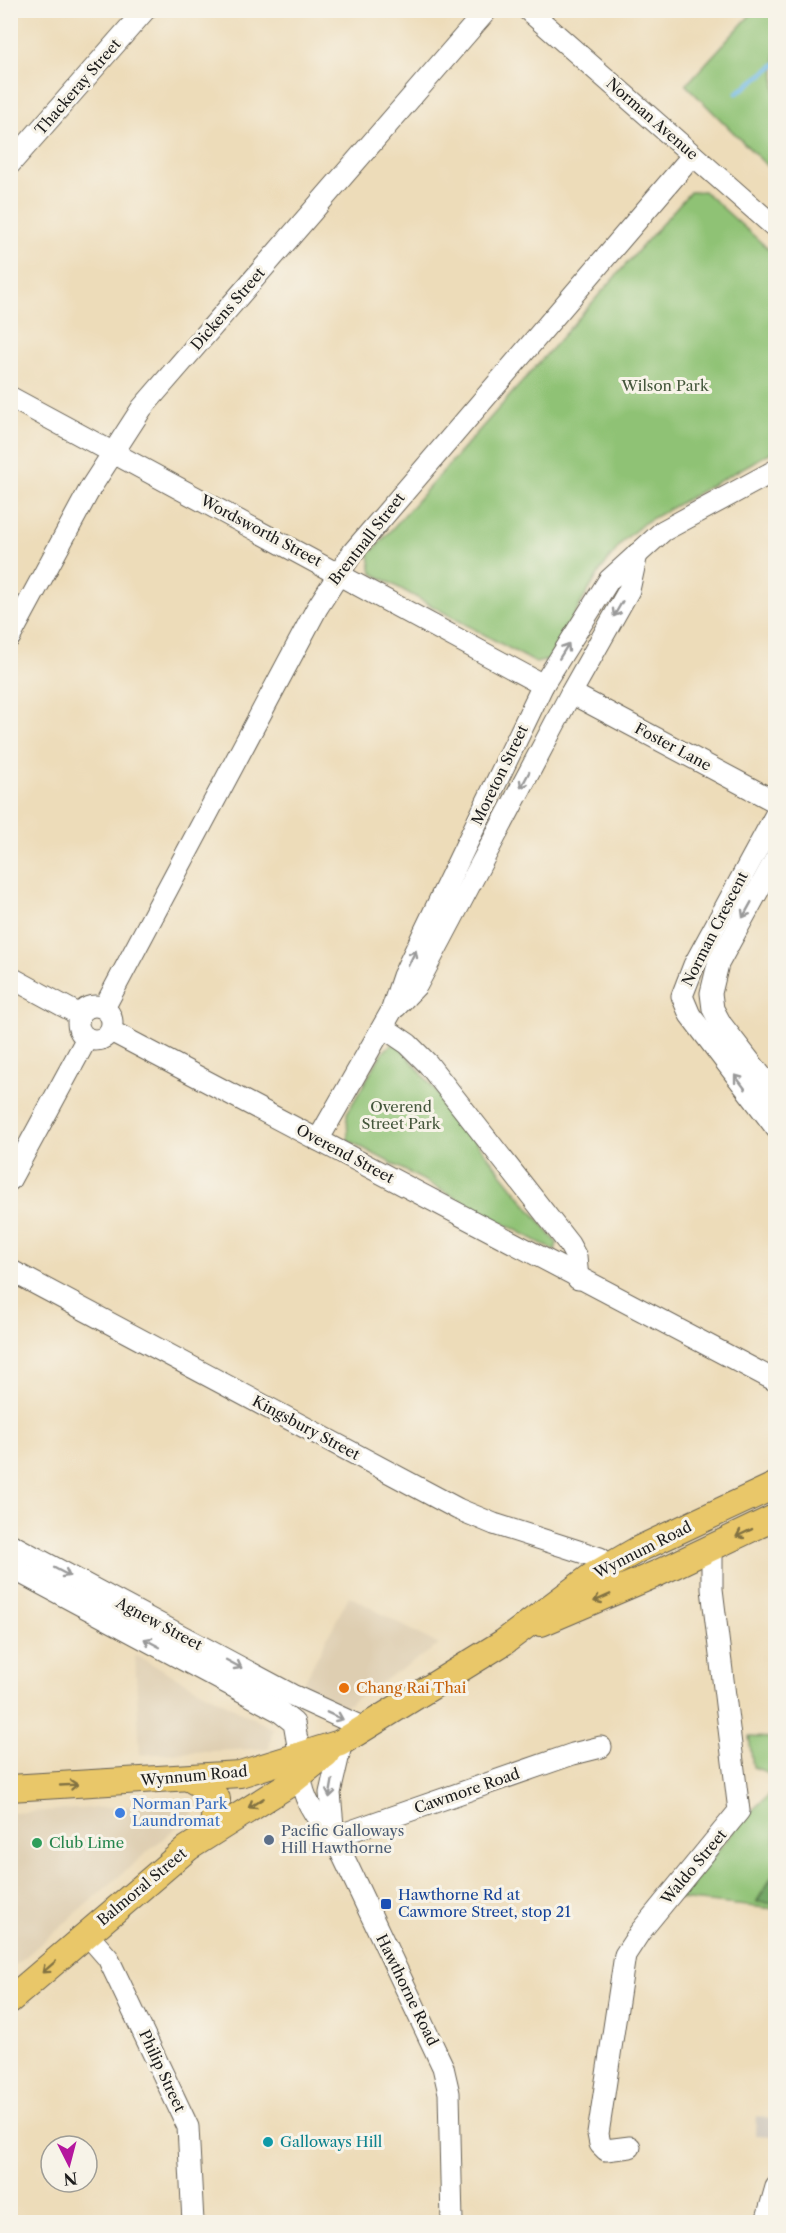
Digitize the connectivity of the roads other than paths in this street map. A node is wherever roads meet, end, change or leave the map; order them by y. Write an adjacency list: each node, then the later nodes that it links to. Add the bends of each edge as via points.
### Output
1 (487, 10): 8 (street, Dickens Street, via 142,408)
2 (532, 12): 4 (street, Norman Avenue)
3 (138, 13): 5 (street, Thackeray Street)
4 (693, 155): 6 (street, Norman Avenue); 11 (street, Brentnall Street, via 366,535)
5 (10, 164)
6 (776, 228)
7 (10, 397): 8 (street, Wordsworth Street)
8 (112, 452): 11 (street, Wordsworth Street); 12 (street, Dickens Street)
9 (776, 470): 10 (street, Moreton Street, via 663,531)
10 (637, 554): 13 (street, Moreton Street, one-way to 10, via 609,580); 14 (street, Moreton Street, one-way to 14, via 629,590)
11 (338, 574): 13 (street, Wordsworth Street); 19 (street, Brentnall Street)
12 (10, 637)
13 (543, 685): 21 (street, Moreton Street, one-way to 13, via 403,976)
14 (571, 693): 15 (street, Foster Lane); 21 (street, Moreton Street, one-way to 21, via 417,985)
15 (776, 802)
16 (776, 814): 25 (street, Norman Crescent, one-way to 16, via 690,1015 682,996 694,964)
17 (776, 858): 24 (street, Norman Crescent, one-way to 24, via 718,964 711,993 713,1009 721,1024)
18 (10, 977): 20 (street)
19 (104, 1008): 20 (street, via 88,1007); 22 (street, via 111,1016)
20 (80, 1015): 23 (street, via 79,1030)
21 (387, 1020): 26 (street, Moreton Street); 29 (street, via 428,1064 569,1244 576,1257)
22 (111, 1031): 23 (street, via 102,1039); 26 (street, Overend Street)
23 (87, 1038): 27 (street)
24 (776, 1095)
25 (776, 1128)
26 (318, 1140): 29 (street, Overend Street)
27 (10, 1180)
28 (10, 1270): 37 (street, Kingsbury Street, via 450,1505 494,1524 600,1558)
29 (578, 1279): 30 (street, Overend Street)
30 (776, 1381)
31 (776, 1485): 32 (main road, Wynnum Road)
32 (737, 1504): 33 (main road); 37 (main road, Wynnum Road)
33 (776, 1504)
34 (776, 1516): 36 (main road, Wynnum Road, one-way to 36)
35 (10, 1544): 41 (street, Agnew Street, one-way to 41)
36 (712, 1548): 39 (main road, Wynnum Road); 53 (street, Waldo Street, via 712,1589 740,1811 625,1955 598,2134 606,2150)
37 (608, 1567): 39 (main road, via 617,1577); 40 (main road, Wynnum Road, via 558,1599)
38 (10, 1568): 42 (street, Agnew Street, one-way to 38)
39 (656, 1574): 40 (main road, Wynnum Road, one-way to 40)
40 (521, 1630): 43 (main road, Wynnum Road)
41 (307, 1703): 42 (street, via 304,1719); 43 (street, Agnew Street, one-way to 43)
42 (291, 1720): 46 (street, via 296,1728)
43 (364, 1728): 44 (main road, Wynnum Road)
44 (341, 1742): 46 (main road, Balmoral Street); 50 (street, one-way to 50, via 330,1793)
45 (601, 1747): 50 (street, Cawmore Road)
46 (300, 1766): 47 (main road, Wynnum Road); 49 (main road, Balmoral Street, one-way to 49); 50 (street, Hawthorne Road, via 302,1787 312,1808)
47 (189, 1778): 48 (main road, Wynnum Road, one-way to 47); 49 (main road, via 217,1799)
48 (10, 1788)
49 (212, 1831): 51 (main road, Balmoral Street)
50 (334, 1837): 56 (street, Hawthorne Road, via 445,2073 449,2093)
51 (87, 1934): 52 (main road, Balmoral Street, one-way to 52); 55 (street, Philip Street, via 108,1958 188,2127)
52 (10, 2001)
53 (630, 2147)
54 (776, 2187): 57 (street)
55 (193, 2223)
56 (452, 2223)
57 (766, 2223)

